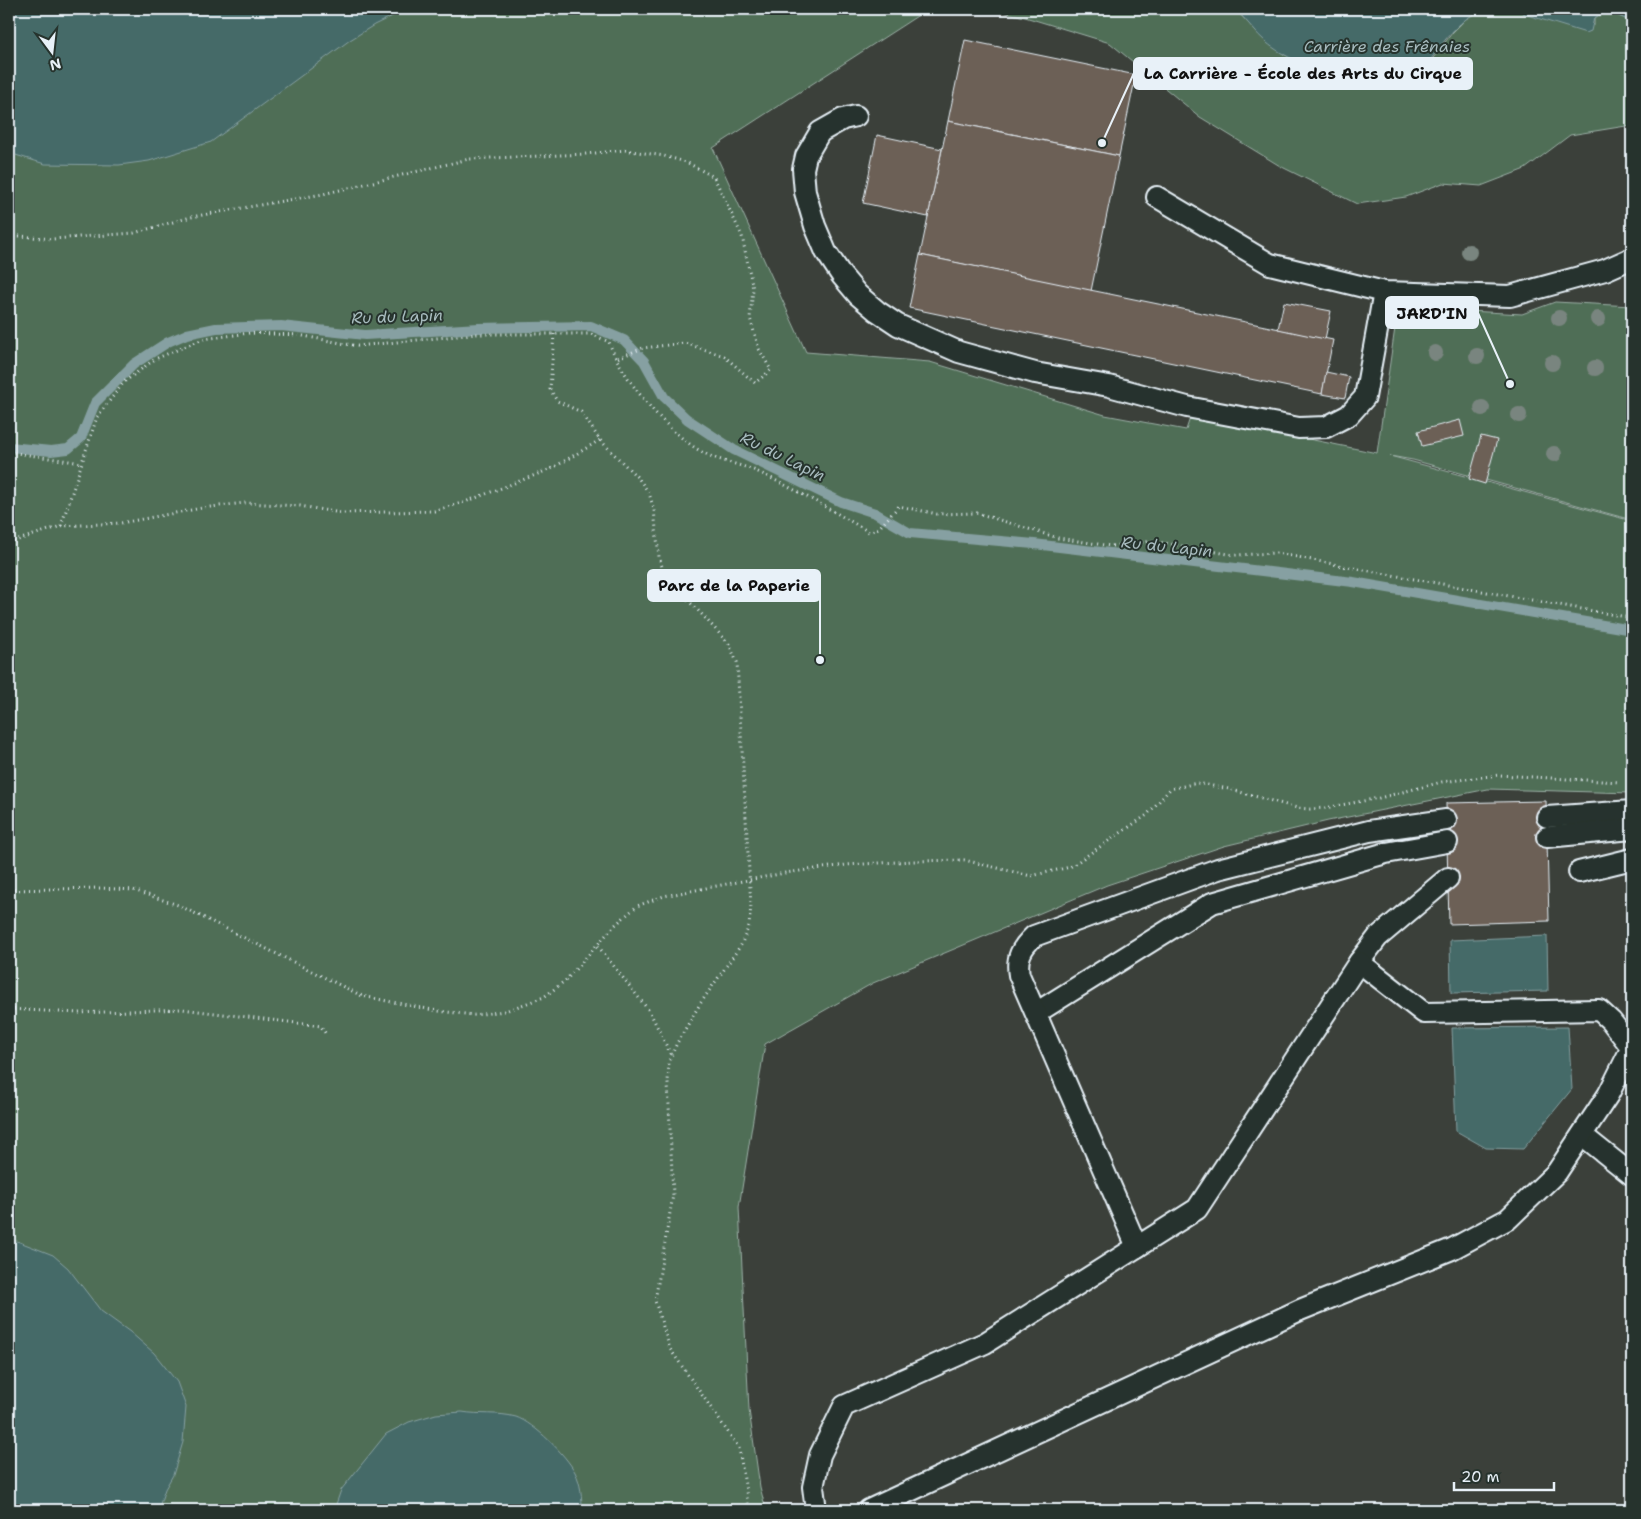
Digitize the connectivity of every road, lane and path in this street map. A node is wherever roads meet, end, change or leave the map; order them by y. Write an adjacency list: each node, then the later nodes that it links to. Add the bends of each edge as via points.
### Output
1 (856, 116): 5 (lane, via 843,119 820,132 806,156 803,170 805,192 826,252 858,295 898,325 959,352 1035,373 1109,386 1187,407 1300,428 1326,427 1349,415 1365,397)
2 (1157, 197): 5 (lane, via 1270,264)
3 (9, 235): 7 (path, via 53,239 134,233 191,217 323,194 469,159 625,150 686,162 714,177 742,236 753,289 750,318 759,350 771,370 755,383 724,356 685,344 643,348)
4 (1632, 258): 5 (lane, via 1605,270 1510,296)
5 (1384, 292)
6 (554, 334): 7 (path, via 591,334 609,342); 8 (path, via 550,389 557,401 581,412); 10 (path, via 477,334 357,346 298,335 250,333 203,339 155,359 124,382 97,417)
7 (615, 359): 13 (path, via 656,414 680,439 705,454 756,471 869,532 879,528 899,506 937,514 977,513 1058,538 1111,546 1153,541 1234,555 1277,553)
8 (600, 440): 11 (path, via 551,469 434,511 342,513 300,506 245,503 121,523); 24 (path, via 649,493 659,558 668,582 729,644 737,662)
9 (9, 452): 10 (path)
10 (82, 463): 11 (path)
11 (61, 526): 12 (path)
12 (9, 542)
13 (1632, 618)
14 (1624, 782): 24 (path, via 1499,775 1442,782 1379,798 1310,809 1197,783 1170,790 1147,815 1070,867 1031,876 964,860 846,865)
15 (1632, 811): 16 (lane)
16 (1547, 817)
17 (1446, 820): 29 (lane, via 1370,831 1218,869 1034,936 1025,944 1017,964)
18 (1632, 829): 19 (lane)
19 (1547, 837)
20 (1447, 842): 29 (lane, via 1386,853 1212,904)
21 (1632, 859): 22 (lane)
22 (1579, 872)
23 (1448, 878): 27 (lane, via 1378,937)
24 (750, 881): 26 (path, via 664,896 637,906 614,926); 32 (path, via 752,906 749,926 741,945 700,1004)
25 (9, 890): 26 (path, via 133,890 178,905 362,996 474,1015 505,1011 544,997 566,980)
26 (598, 946): 32 (path, via 650,1012)
27 (1359, 962): 31 (lane, via 1424,1012 1599,1010); 37 (lane, via 1197,1209)
28 (9, 1009): 30 (path, via 78,1013 182,1008 321,1026)
29 (1036, 1013): 37 (lane)
30 (328, 1036)
31 (1632, 1048): 34 (lane)
32 (671, 1055): 38 (path, via 668,1083 673,1195 655,1302 670,1349 739,1448)
33 (1632, 1078): 34 (lane)
34 (1608, 1095): 35 (lane)
35 (1582, 1135): 36 (lane); 40 (lane, via 1557,1172 1508,1219 1452,1249 1300,1310)
36 (1632, 1175)
37 (1137, 1247): 39 (lane, via 985,1343 844,1406 820,1455 813,1487)
38 (749, 1510)
39 (816, 1510)
40 (869, 1510)

